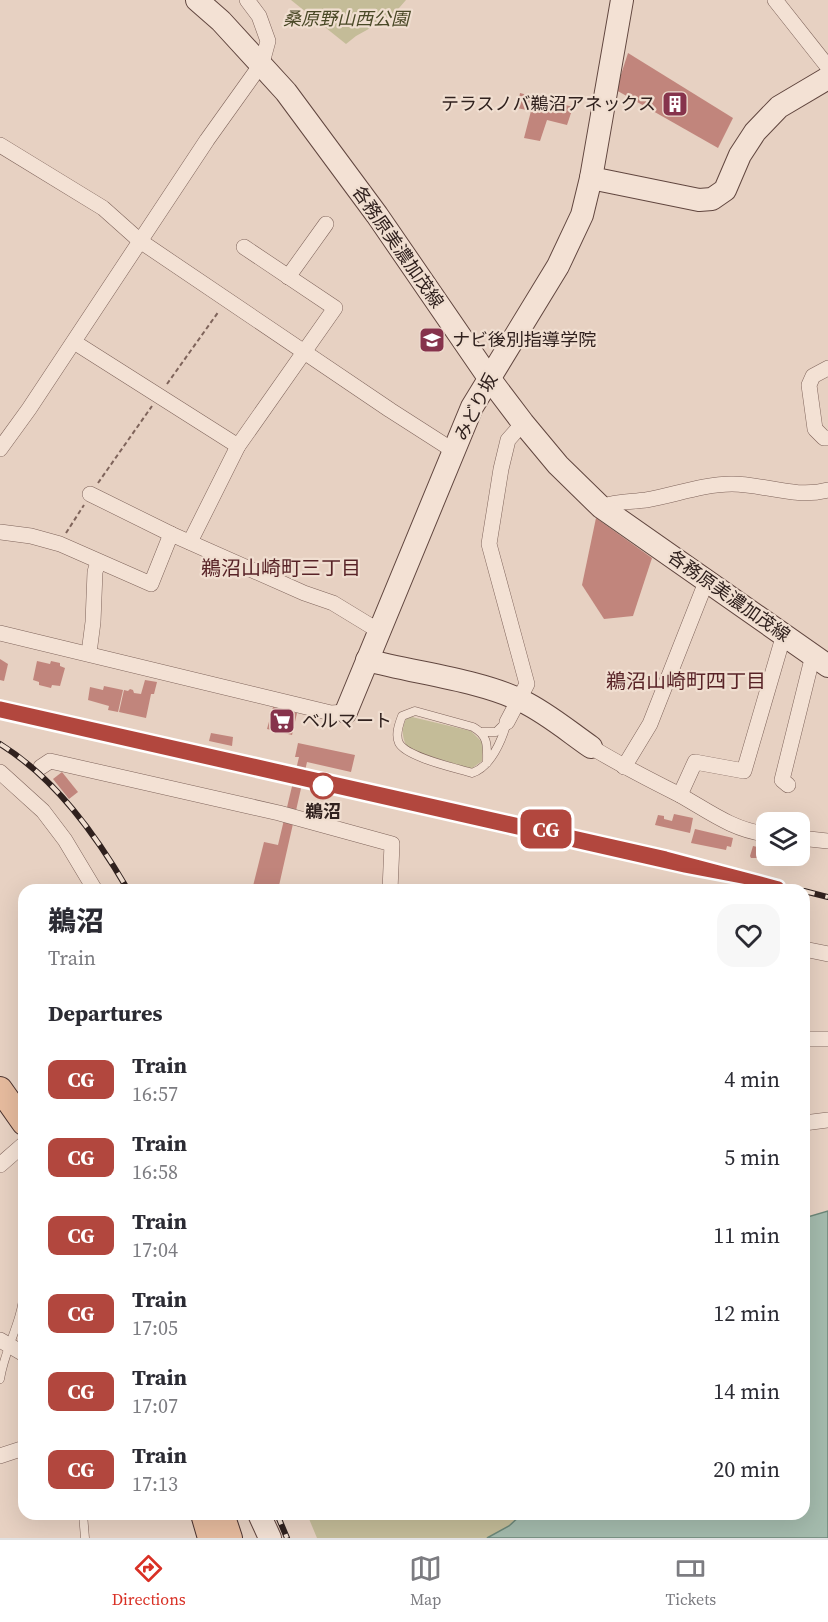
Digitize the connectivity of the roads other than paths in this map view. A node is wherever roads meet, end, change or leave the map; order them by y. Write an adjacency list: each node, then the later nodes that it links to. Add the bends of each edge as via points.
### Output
1 (197, 0): 5 (street, 各務原美濃加茂線)
2 (247, 0): 5 (street, via 259,15 268,41)
3 (622, 0): 9 (street, みどり坂)
4 (777, 1): 6 (street)
5 (262, 63): 11 (street); 17 (street, 各務原美濃加茂線, via 377,215)
6 (828, 67)
7 (828, 78): 9 (street, via 779,107 755,132 725,190 712,199 699,200)
8 (0, 145): 11 (street, via 103,208)
9 (591, 178): 17 (street, みどり坂, via 571,241)
10 (326, 224): 13 (street)
11 (141, 241): 14 (street); 15 (street)
12 (244, 247): 13 (street)
13 (288, 277): 15 (street, via 335,308)
14 (74, 342): 20 (street); 21 (street)
15 (305, 353): 20 (street); 22 (street)
16 (828, 368): 19 (street, via 813,376 809,385 815,429)
17 (489, 378): 18 (street, 各務原美濃加茂線); 22 (street, みどり坂)
18 (523, 423): 25 (street, 各務原美濃加茂線); 37 (street, via 508,440 489,544 527,684)
19 (828, 438)
20 (238, 446): 28 (street)
21 (0, 449)
22 (454, 451): 31 (street, みどり坂)
23 (828, 489): 25 (street, via 789,493 735,484 709,485 644,500 615,501)
24 (90, 494): 27 (street)
25 (601, 507): 30 (street, 各務原美濃加茂線)
26 (0, 532): 29 (street, via 60,544)
27 (171, 534): 28 (street); 29 (street, via 151,585)
28 (190, 543): 31 (street, via 333,603)
29 (98, 562): 34 (street)
30 (706, 582): 33 (street, 各務原美濃加茂線); 44 (street, via 650,724)
31 (379, 631): 35 (street, みどり坂)
32 (0, 633): 34 (street)
33 (784, 634): 36 (street, 各務原美濃加茂線); 47 (street, via 744,771 695,762)
34 (88, 653): 38 (street, via 331,713)
35 (367, 660): 37 (street); 38 (street, みどり坂)
36 (821, 660): 46 (street, via 782,780)
37 (520, 700): 39 (street); 41 (street)
38 (346, 712)
39 (507, 722): 40 (lane, via 496,732); 42 (lane)
40 (482, 732): 42 (lane, via 487,744); 42 (lane, via 415,711 402,716 398,742 406,751 472,773)
41 (591, 747): 44 (street)
42 (486, 763)
43 (41, 767): 52 (street, via 51,761 279,813 392,844)
44 (624, 767): 47 (street)
45 (0, 772): 51 (street, via 43,811)
46 (788, 786)
47 (680, 795): 48 (street, via 724,823)
48 (756, 833)
49 (810, 839): 50 (street)
50 (828, 841)
51 (91, 884)
52 (390, 884)
53 (810, 950): 54 (street)
54 (828, 954)
55 (810, 1039): 56 (street)
56 (828, 1039)
57 (0, 1089): 58 (main road)
58 (18, 1114)
59 (828, 1120): 60 (street)
60 (810, 1122)
61 (18, 1149): 62 (street)
62 (0, 1165)
63 (18, 1319): 64 (lane)
64 (4, 1342): 65 (street); 66 (lane)
65 (18, 1350)
66 (0, 1379)
67 (18, 1450): 68 (street)
68 (0, 1456)
69 (84, 1520): 73 (lane)
70 (205, 1520): 74 (main road)
71 (224, 1520): 75 (main road)
72 (262, 1520): 76 (street)
73 (85, 1538)
74 (210, 1538)
75 (230, 1538)
76 (270, 1538)

